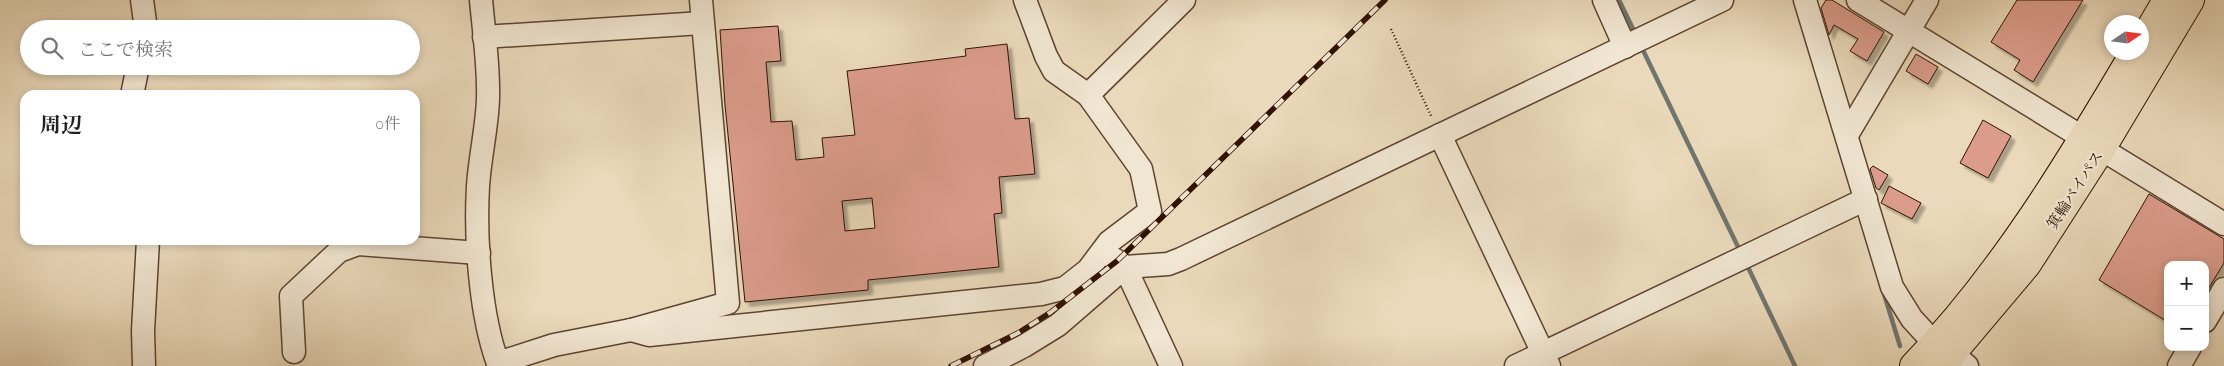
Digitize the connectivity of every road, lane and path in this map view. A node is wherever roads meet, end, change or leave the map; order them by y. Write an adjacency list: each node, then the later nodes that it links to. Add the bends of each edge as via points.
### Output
1 (142, 0): 13 (street)
2 (481, 0): 18 (street)
3 (701, 0): 14 (street)
4 (1025, 0): 23 (street, via 1054,71)
5 (1184, 0): 23 (street)
6 (1604, 0): 19 (street)
7 (1722, 0): 19 (street)
8 (1805, 0): 25 (street)
9 (1858, 0): 17 (street)
10 (1928, 0): 17 (street)
11 (2167, 0): 16 (highway)
12 (2190, 0): 26 (highway, 箕輪バイパス)
13 (145, 20)
14 (702, 23): 18 (street); 37 (street, via 728,303)
15 (1391, 29): 24 (path)
16 (2149, 30)
17 (1908, 31): 25 (street); 26 (street)
18 (484, 37): 33 (street, via 488,97 478,185)
19 (1635, 42): 24 (street)
20 (2132, 60): 26 (highway, 箕輪バイパス)
21 (136, 75): 22 (street)
22 (133, 90)
23 (1088, 95): 32 (street, via 1141,169 1150,211 1109,242)
24 (1440, 135): 34 (street, via 1181,259 1168,264); 41 (street)
25 (1847, 135): 27 (street)
26 (2093, 143): 28 (street); 40 (highway, 箕輪バイパス, via 1998,268)
27 (1859, 203): 40 (street, via 1892,287 1912,319); 41 (street)
28 (2224, 224)
29 (148, 245): 43 (street)
30 (355, 245): 39 (street, via 339,251 291,296)
31 (371, 245): 33 (street)
32 (1103, 251): 34 (street); 37 (street, via 1088,270 1065,288 1041,294 650,335)
33 (479, 253): 42 (street, via 488,323)
34 (1125, 267): 44 (street, via 1058,325); 45 (street)
35 (2224, 289): 36 (street)
36 (2209, 314)
37 (632, 330): 42 (street, via 554,345)
38 (2188, 351): 48 (street)
39 (294, 352)
40 (1949, 357): 47 (highway, 箕輪バイパス)
41 (1546, 360): 46 (street)
42 (499, 364)
43 (144, 366)
44 (984, 366)
45 (1171, 366)
46 (1516, 366)
47 (1914, 366)
48 (2179, 366)

